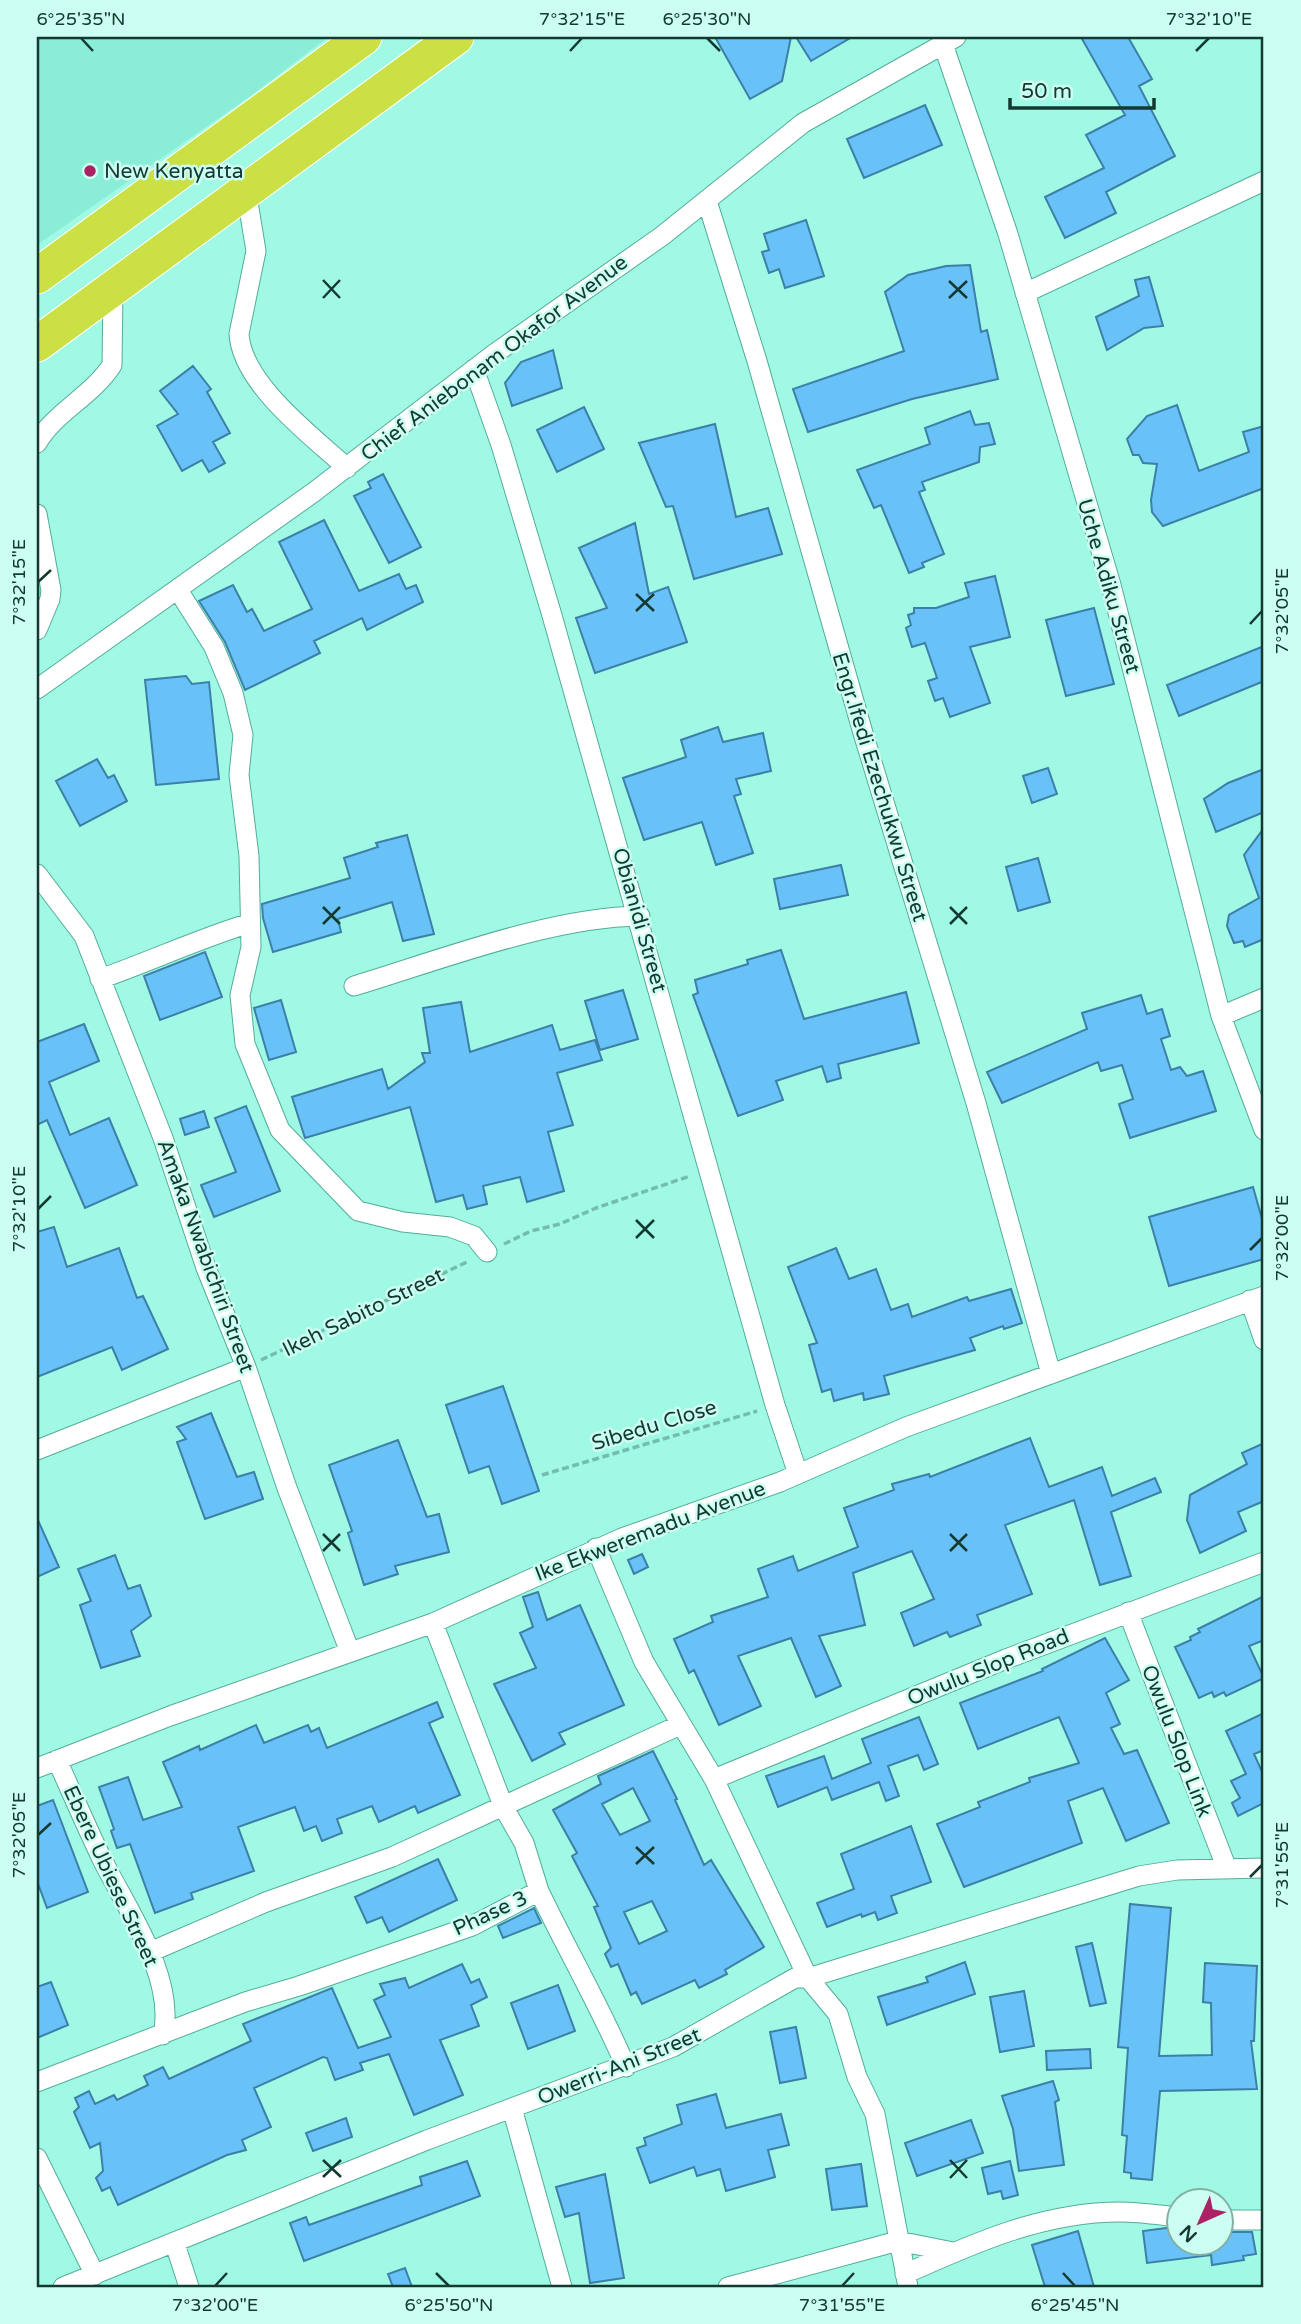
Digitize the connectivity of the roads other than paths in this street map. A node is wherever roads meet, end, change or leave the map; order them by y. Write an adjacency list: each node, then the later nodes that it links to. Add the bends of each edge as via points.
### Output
1 (364, 37): 7 (highway)
2 (456, 37): 5 (highway)
3 (950, 40): 6 (street, Chief Aniebonam Okafor Avenue, via 803,123); 9 (street, Uche Adiku Street)
4 (1264, 181): 9 (street)
5 (246, 190): 8 (highway); 13 (street, via 256,251 239,334 241,347 270,395)
6 (707, 201): 11 (street, Chief Aniebonam Okafor Avenue); 30 (street, Engr.Ifedi Ezechukwu Street, via 976,1103)
7 (37, 276)
8 (113, 289): 10 (highway); 12 (street, via 112,365)
9 (1025, 293): 24 (street, Uche Adiku Street, via 1111,585)
10 (37, 344)
11 (474, 369): 13 (street, Chief Aniebonam Okafor Avenue); 19 (street, Obianidi Street, via 501,444)
12 (37, 443)
13 (347, 468): 15 (street, Chief Aniebonam Okafor Avenue)
14 (37, 514): 16 (street, via 51,590)
15 (177, 590): 17 (street, Chief Aniebonam Okafor Avenue); 20 (street, via 214,647 233,693 243,735 239,775 249,856)
16 (37, 630)
17 (37, 689)
18 (37, 874): 21 (street, Amaka Nwabichiri Street, via 84,936)
19 (639, 916): 22 (street, via 605,916 535,933); 32 (street, Obianidi Street)
20 (250, 923): 21 (street); 26 (street, via 251,947 240,995 245,1044 281,1130 358,1210 403,1222 450,1227 474,1236)
21 (100, 979): 29 (street, Amaka Nwabichiri Street)
22 (354, 986)
23 (1264, 998): 24 (street)
24 (1221, 1016): 25 (street, Uche Adiku Street)
25 (1264, 1130)
26 (487, 1252)
27 (1257, 1298): 28 (street); 30 (street, Ike Ekweremadu Avenue)
28 (1264, 1340)
29 (246, 1367): 31 (street); 37 (street, Amaka Nwabichiri Street)
30 (1051, 1374): 32 (street, Ike Ekweremadu Avenue, via 905,1427)
31 (37, 1450)
32 (798, 1474): 33 (street, Ike Ekweremadu Avenue)
33 (596, 1548): 36 (street, Ike Ekweremadu Avenue); 38 (street, via 644,1662)
34 (1264, 1562): 35 (street, Owulu Slop Road)
35 (1128, 1612): 41 (street, Owulu Slop Road); 44 (street, Owulu Slop Link)
36 (433, 1623): 37 (street, Ike Ekweremadu Avenue); 42 (street, Phase 3)
37 (350, 1652): 39 (street, Ike Ekweremadu Avenue)
38 (680, 1725): 41 (street); 42 (street)
39 (57, 1760): 40 (street, Ike Ekweremadu Avenue); 46 (street, Ebere Ubiese Street)
40 (37, 1768)
41 (714, 1779): 47 (street)
42 (504, 1808): 45 (street, Phase 3, via 524,1843); 46 (street)
43 (1264, 1868): 44 (street, Owerri-Ani Street)
44 (1227, 1869): 47 (street, Owerri-Ani Street, via 1139,1876)
45 (539, 1891): 48 (street, Phase 3, via 478,1923 245,2001); 49 (street)
46 (150, 1952): 48 (street, Ebere Ubiese Street, via 163,2000)
47 (808, 1978): 49 (street, Owerri-Ani Street, via 795,1978 702,2034); 56 (street, via 838,2014 874,2114)
48 (163, 2035): 50 (street, Phase 3)
49 (626, 2067): 51 (street, Owerri-Ani Street)
50 (37, 2082)
51 (512, 2108): 57 (street, Owerri-Ani Street); 63 (street)
52 (37, 2158): 59 (street)
53 (1164, 2216): 58 (street, via 1119,2212 1046,2220)
54 (1234, 2220): 55 (street)
55 (1264, 2220)
56 (898, 2241): 58 (street); 60 (street); 64 (street)
57 (175, 2245): 59 (street, Owerri-Ani Street); 62 (street)
58 (953, 2252): 60 (street)
59 (95, 2275): 61 (street, Owerri-Ani Street)
60 (907, 2281)
61 (63, 2287)
62 (189, 2287)
63 (562, 2287)
64 (727, 2287)

